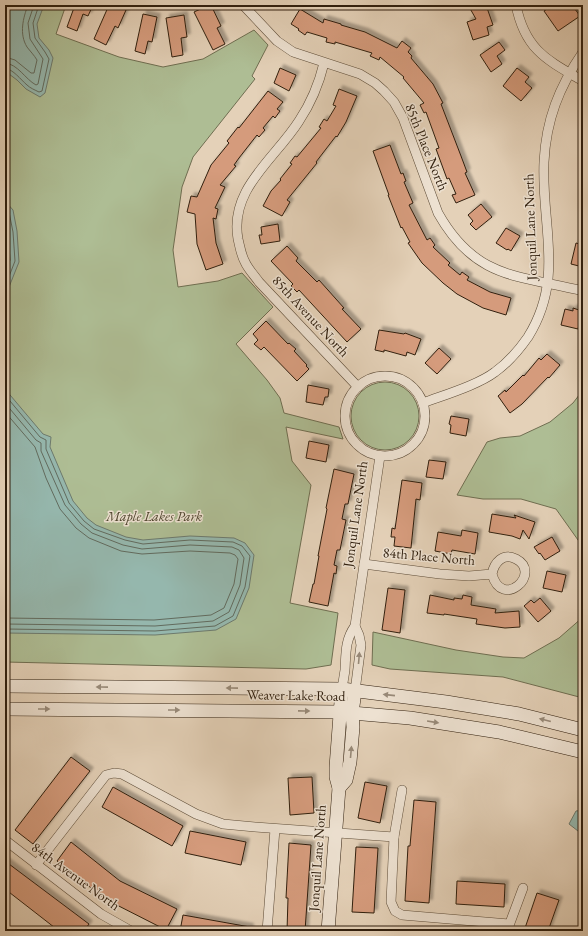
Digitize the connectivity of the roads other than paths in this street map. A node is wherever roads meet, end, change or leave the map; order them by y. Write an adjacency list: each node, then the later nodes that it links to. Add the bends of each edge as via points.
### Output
1 (243, 5): 4 (street, 85th Place North, via 277,41 292,52)
2 (516, 5): 5 (street, via 525,32 534,46 545,58)
3 (583, 52): 5 (street, Jonquil Lane North)
4 (324, 63): 7 (street, 85th Place North, via 360,74 375,83 394,102 403,118 438,213 471,256 502,272); 9 (street, 85th Avenue North, via 316,92 298,123 254,178 243,197 236,222 245,264)
5 (570, 73): 6 (street); 7 (street, Jonquil Lane North, via 552,113 545,149 544,176 550,254)
6 (583, 81)
7 (548, 284): 8 (street, 85th Place North); 10 (street, Jonquil Lane North, via 546,298 534,327 518,352 495,373)
8 (583, 291)
9 (358, 387): 10 (street, via 382,376 395,377 416,391); 11 (street, via 351,395 345,415 350,434 362,449)
10 (423, 403): 11 (street, Jonquil Lane North, via 423,430 416,441 400,453)
11 (380, 456): 12 (street, Jonquil Lane North)
12 (364, 564): 13 (street, 84th Place North, via 440,574); 14 (street, Jonquil Lane North)
13 (492, 574)
14 (355, 626): 16 (street, Jonquil Lane North, via 346,645 345,670); 16 (street, Jonquil Lane North, one-way to 14, via 361,645)
15 (5, 686): 16 (main road, Weaver Lake Road, one-way to 15)
16 (348, 690): 18 (main road, Jonquil Lane North); 19 (main road, Weaver Lake Road, one-way to 16, via 519,714 468,705)
17 (5, 709): 18 (main road, Weaver Lake Road, one-way to 18)
18 (346, 712): 20 (main road, Weaver Lake Road, one-way to 20, via 410,718 499,732); 23 (main road, Jonquil Lane North, via 336,777 339,788)
19 (583, 730)
20 (583, 752)
21 (402, 790): 24 (street)
22 (275, 829): 23 (street); 26 (street, via 223,824 196,814 122,774 114,773 106,775); 30 (street)
23 (335, 833): 24 (street); 31 (main road, Jonquil Lane North)
24 (394, 837): 28 (street, via 391,902 395,911 402,915)
25 (5, 840): 26 (street, 84th Avenue North)
26 (36, 865): 29 (street, 84th Avenue North, via 101,914)
27 (522, 888): 28 (street)
28 (508, 928)
29 (132, 931)
30 (267, 931)
31 (328, 931)

